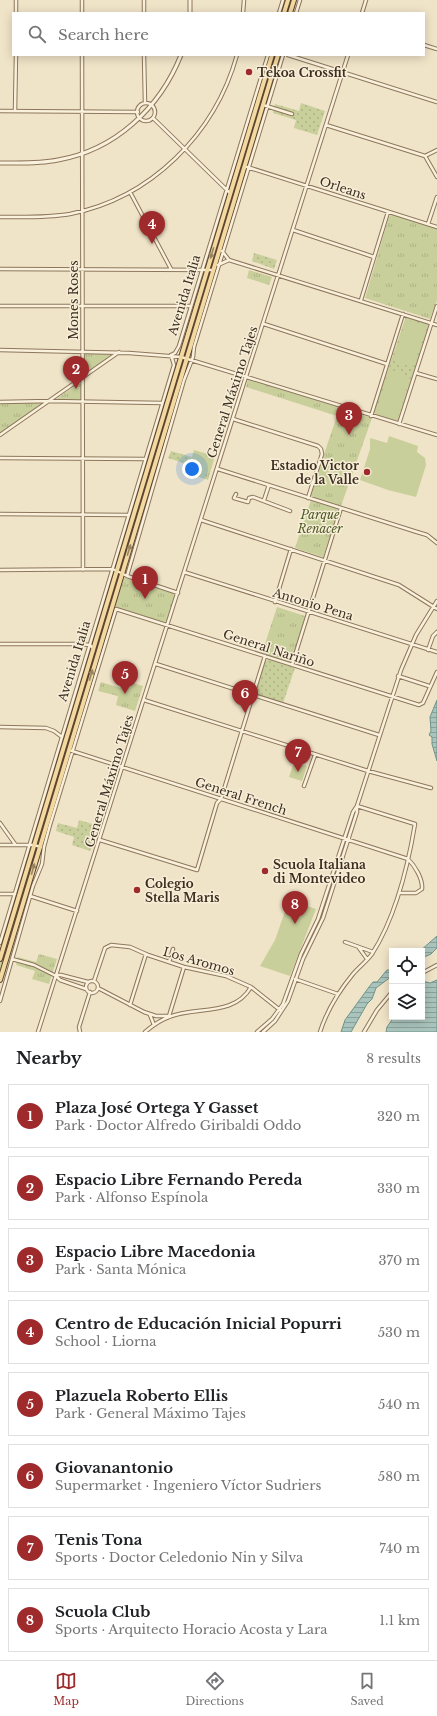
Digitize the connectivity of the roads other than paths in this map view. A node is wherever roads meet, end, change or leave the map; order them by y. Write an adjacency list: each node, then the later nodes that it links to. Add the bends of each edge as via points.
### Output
1 (16, 0): 13 (street)
2 (82, 0): 14 (street)
3 (144, 0): 15 (street)
4 (190, 0): 16 (street)
5 (244, 0): 17 (street)
6 (282, 0): 18 (street)
7 (288, 0): 19 (main road)
8 (294, 0): 11 (main road)
9 (300, 0): 12 (street)
10 (366, 0): 22 (street)
11 (292, 6): 12 (street); 20 (main road)
12 (297, 7): 21 (street)
13 (16, 12)
14 (82, 12)
15 (144, 12)
16 (190, 12)
17 (243, 12)
18 (279, 12)
19 (284, 12)
20 (290, 12)
21 (296, 12)
22 (362, 12)
23 (425, 45): 24 (street)
24 (437, 49)
25 (16, 56): 42 (street)
26 (82, 56): 43 (street, Mones Roses)
27 (144, 56): 39 (street)
28 (181, 56): 40 (street, via 169,81)
29 (237, 56): 50 (street, via 214,111)
30 (268, 56): 58 (street, Avenida Italia)
31 (272, 56): 60 (main road, Avenida Italia)
32 (278, 56): 37 (main road, Avenida Italia)
33 (283, 56): 37 (street, Avenida Italia)
34 (291, 56): 36 (street)
35 (348, 56): 36 (street, General Máximo Tajes)
36 (343, 72): 38 (street); 49 (street, General Máximo Tajes)
37 (269, 91): 41 (main road, Avenida Italia)
38 (437, 102)
39 (145, 103): 40 (street); 45 (street, via 140,106)
40 (152, 105): 47 (street); 48 (street, via 155,111)
41 (265, 105): 46 (street); 55 (main road, Avenida Italia)
42 (15, 111): 43 (street); 44 (street)
43 (82, 111): 45 (street); 52 (street, Mones Roses)
44 (0, 112)
45 (138, 112): 47 (street)
46 (292, 114)
47 (140, 118): 48 (street, via 145,121); 52 (street, via 111,140)
48 (153, 118): 50 (street)
49 (326, 124): 53 (street); 57 (street, General Máximo Tajes)
50 (185, 150): 58 (street); 59 (street)
51 (437, 150): 53 (street)
52 (82, 154): 54 (street, via 47,162); 62 (street, Mones Roses)
53 (425, 156): 56 (street)
54 (0, 163)
55 (246, 166): 57 (street, Orleans); 66 (main road, Avenida Italia)
56 (437, 177)
57 (307, 186): 63 (street, Orleans); 69 (street, General Máximo Tajes)
58 (226, 190): 60 (street); 64 (street, Avenida Italia)
59 (130, 192): 62 (street); 77 (street)
60 (230, 193): 64 (main road, Avenida Italia)
61 (437, 197): 67 (street)
62 (82, 210): 65 (street, via 55,216); 76 (street, Mones Roses)
63 (388, 212): 67 (street, Orleans); 72 (street)
64 (220, 216): 78 (street, Avenida Italia); 79 (main road, Avenida Italia, one-way to 79)
65 (0, 217)
66 (229, 222): 70 (main road, Avenida Italia); 71 (street, Avenida Italia)
67 (428, 224): 68 (street, Orleans)
68 (437, 227)
69 (293, 230): 72 (street); 81 (street, General Máximo Tajes)
70 (220, 246): 71 (street); 80 (main road, Avenida Italia)
71 (222, 252): 73 (street); 74 (street, Avenida Italia)
72 (374, 256): 82 (street)
73 (229, 260): 74 (street); 81 (street)
74 (218, 266): 80 (street); 99 (street, Avenida Italia)
75 (0, 269): 76 (street)
76 (82, 269): 77 (street); 84 (street, Mones Roses)
77 (171, 269): 78 (street)
78 (202, 269): 79 (street); 85 (street, Avenida Italia)
79 (207, 271): 80 (street); 91 (main road, Avenida Italia)
80 (212, 271): 92 (main road, Avenida Italia)
81 (279, 274): 82 (street); 89 (street, General Máximo Tajes)
82 (361, 300): 87 (street)
83 (0, 306): 84 (street)
84 (83, 306): 85 (street); 94 (street, Mones Roses)
85 (191, 306): 96 (street, Avenida Italia, via 179,346)
86 (437, 306): 88 (street)
87 (403, 314): 88 (street); 100 (street)
88 (432, 323): 90 (street); 101 (street)
89 (264, 324): 100 (street); 102 (street, General Máximo Tajes)
90 (437, 325)
91 (187, 336): 92 (street, Avenida Italia); 97 (main road, Avenida Italia); 98 (main road)
92 (193, 338): 98 (main road, Avenida Italia)
93 (0, 350): 94 (street)
94 (82, 351): 95 (street); 104 (street, Mones Roses)
95 (119, 352): 96 (street); 104 (street)
96 (171, 355): 97 (street); 103 (street, Avenida Italia, via 174,362)
97 (181, 357): 98 (street); 103 (main road, Avenida Italia); 106 (main road)
98 (186, 359): 99 (street); 106 (main road, Avenida Italia)
99 (192, 360): 102 (street); 106 (street, Avenida Italia)
100 (387, 364): 112 (street)
101 (416, 373): 105 (street); 114 (street)
102 (246, 376): 112 (street); 113 (street, General Máximo Tajes)
103 (172, 377): 106 (street); 107 (main road, Avenida Italia)
104 (82, 379): 108 (street); 110 (street, Mones Roses)
105 (437, 379)
106 (182, 380): 117 (main road, Avenida Italia)
107 (170, 386): 111 (street, Avenida Italia); 137 (main road, Avenida Italia)
108 (50, 401): 109 (street); 110 (street); 115 (street)
109 (0, 402)
110 (82, 402): 111 (street); 119 (street, Mones Roses)
111 (162, 403): 120 (street, Avenida Italia)
112 (371, 416): 114 (street)
113 (233, 419): 121 (street, General Máximo Tajes); 124 (street, via 321,449 322,454)
114 (399, 424): 116 (street)
115 (0, 435)
116 (437, 435)
117 (162, 449): 139 (main road, Avenida Italia, one-way to 117); 140 (street, Avenida Italia)
118 (0, 458): 119 (street)
119 (83, 458): 120 (street); 129 (street, Mones Roses)
120 (146, 459): 130 (street, Avenida Italia)
121 (218, 469): 122 (street); 131 (street, General Máximo Tajes)
122 (269, 485): 124 (street); 125 (street)
123 (236, 494): 125 (street, via 234,498 248,502 249,498 253,497)
124 (308, 498): 126 (street)
125 (264, 500): 127 (street, via 263,502)
126 (341, 508): 132 (street, via 422,533); 134 (street)
127 (290, 511)
128 (0, 514): 129 (street)
129 (83, 514): 130 (street); 136 (street, Mones Roses)
130 (129, 515): 137 (street, Avenida Italia)
131 (201, 520): 133 (street); 138 (street, General Máximo Tajes)
132 (437, 543)
133 (291, 549): 134 (street); 145 (street)
134 (325, 560): 146 (street, via 399,585); 149 (street)
135 (0, 570): 136 (street)
136 (83, 570): 137 (street)
137 (115, 570): 139 (street); 141 (main road, Avenida Italia); 154 (street, Avenida Italia)
138 (184, 572): 143 (street, General Máximo Tajes); 145 (street, Antonio Pena)
139 (122, 573): 140 (street); 142 (main road, Avenida Italia)
140 (127, 576): 143 (street)
141 (114, 580): 142 (street); 154 (main road, Avenida Italia)
142 (119, 582): 148 (main road, Avenida Italia)
143 (178, 593): 150 (street, General Máximo Tajes)
144 (437, 601): 146 (street)
145 (275, 602): 149 (street, Antonio Pena)
146 (434, 606): 147 (street); 153 (street)
147 (437, 608)
148 (114, 609): 150 (street, General Nariño); 170 (main road, Avenida Italia)
149 (309, 612): 153 (street, Antonio Pena); 159 (street)
150 (167, 626): 157 (street, General Nariño); 158 (street, General Máximo Tajes)
151 (437, 632): 155 (street)
152 (0, 644): 154 (street)
153 (412, 644): 155 (street, Antonio Pena); 161 (street)
154 (92, 646): 169 (street, Avenida Italia); 184 (main road, Avenida Italia)
155 (428, 650): 156 (street, Antonio Pena)
156 (437, 652)
157 (265, 656): 159 (street, General Nariño); 163 (street)
158 (156, 664): 163 (street); 165 (street, General Máximo Tajes)
159 (292, 665): 164 (street, General Nariño)
160 (437, 672): 162 (street)
161 (398, 676): 162 (street); 164 (street)
162 (429, 686): 164 (street, General Nariño, via 422,704)
163 (254, 696): 167 (street); 168 (street)
164 (391, 697): 168 (street)
165 (144, 700): 167 (street); 172 (street, General Máximo Tajes)
166 (0, 727): 169 (street, via 46,728)
167 (242, 731): 171 (street); 176 (street)
168 (379, 736): 173 (street)
169 (62, 737): 184 (street, Avenida Italia)
170 (70, 750): 172 (street, General French); 185 (main road, Avenida Italia)
171 (315, 755): 173 (street); 174 (street)
172 (123, 768): 176 (street, General French); 181 (street, General Máximo Tajes)
173 (368, 772): 175 (street); 177 (street)
174 (304, 786)
175 (431, 788)
176 (220, 799): 179 (street, General French); 181 (street, via 197,870)
177 (357, 806): 179 (street); 180 (street); 186 (street, via 415,824)
178 (0, 823): 183 (street)
179 (344, 838): 180 (street, General French); 187 (street)
180 (348, 839): 186 (street, General French); 187 (street)
181 (100, 840): 192 (street, General Máximo Tajes)
182 (0, 845): 183 (street)
183 (16, 845): 184 (street)
184 (32, 845): 185 (street); 190 (main road, Avenida Italia)
185 (42, 847): 191 (street, Avenida Italia, via 42,864); 208 (main road, Avenida Italia, one-way to 185)
186 (408, 859): 188 (street); 188 (street, via 422,884 422,889 416,893)
187 (335, 874): 207 (street, via 323,918)
188 (399, 893): 197 (street)
189 (0, 894): 190 (street)
190 (17, 894): 194 (street, Avenida Italia); 199 (main road, Avenida Italia)
191 (30, 896): 192 (street); 200 (street, Avenida Italia)
192 (77, 911): 206 (street, General Máximo Tajes)
193 (345, 942): 195 (street)
194 (0, 943)
195 (358, 948): 197 (street); 201 (street)
196 (173, 949): 202 (street)
197 (373, 952): 201 (street)
198 (146, 954): 202 (street, Los Aromos); 209 (street, Los Aromos, via 128,947 111,945 105,948); 218 (street)
199 (0, 958)
200 (12, 959): 206 (street, via 34,965); 217 (street, Avenida Italia)
201 (367, 959): 215 (street)
202 (169, 962): 204 (street, Los Aromos)
203 (437, 965): 205 (street)
204 (184, 967): 211 (street, Los Aromos, via 220,974); 221 (street)
205 (425, 971)
206 (56, 976): 210 (street, via 61,974); 213 (street, via 60,980); 224 (street, General Máximo Tajes)
207 (294, 979): 215 (street); 219 (street, via 288,1001)
208 (0, 980)
209 (94, 981): 210 (street); 212 (street)
210 (88, 982): 213 (street)
211 (251, 987): 219 (street, Los Aromos); 221 (street, via 237,1002 226,1007)
212 (98, 988): 214 (street, via 95,992); 218 (street)
213 (86, 989): 214 (street)
214 (90, 992): 223 (street)
215 (338, 994): 228 (street)
216 (389, 996): 229 (street)
217 (0, 1001)
218 (130, 1005): 220 (street)
219 (281, 1010): 226 (street); 227 (street, via 275,1021)
220 (150, 1014): 221 (street); 222 (street)
221 (169, 1016): 222 (street)
222 (154, 1025): 225 (street)
223 (80, 1030)
224 (38, 1032)
225 (145, 1032)
226 (257, 1032)
227 (263, 1032)
228 (320, 1032)
229 (364, 1032)

